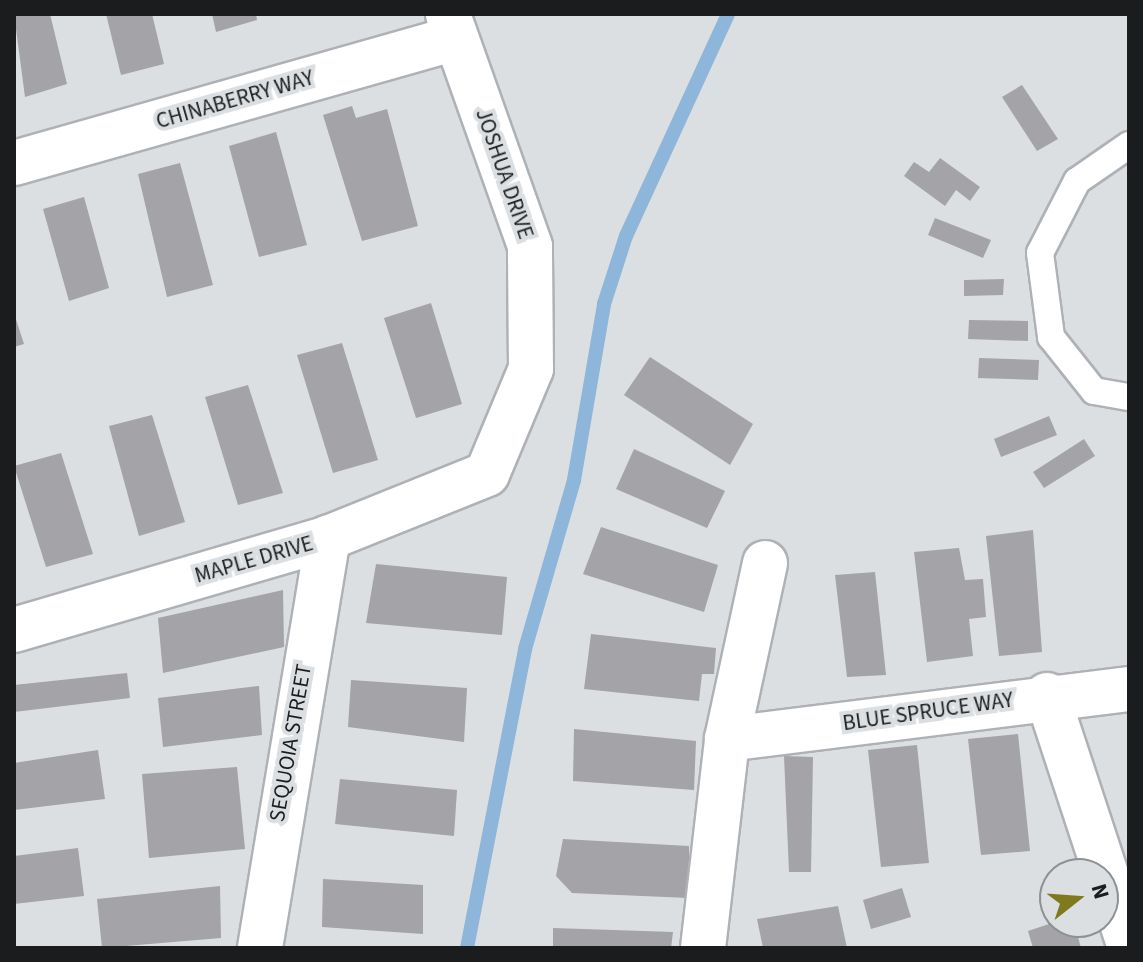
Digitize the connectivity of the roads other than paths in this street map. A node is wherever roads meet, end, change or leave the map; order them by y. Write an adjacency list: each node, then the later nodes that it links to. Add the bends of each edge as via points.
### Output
1 (452, 26): 3 (street, CHINABERRY WAY); 5 (street, JOSHUA DRIVE, via 530,246 531,369)
2 (1129, 145): 4 (lane, via 1077,181 1040,253 1051,337 1094,391)
3 (14, 163)
4 (1129, 397)
5 (487, 474): 6 (street, MAPLE DRIVE)
6 (328, 538): 8 (street, MAPLE DRIVE); 13 (street, SEQUOIA STREET)
7 (765, 563): 11 (street)
8 (14, 630)
9 (1129, 689): 10 (street, BLUE SPRUCE WAY)
10 (1047, 695): 11 (street, BLUE SPRUCE WAY); 12 (street)
11 (727, 739): 14 (street)
12 (1129, 945)
13 (260, 948)
14 (703, 948)

